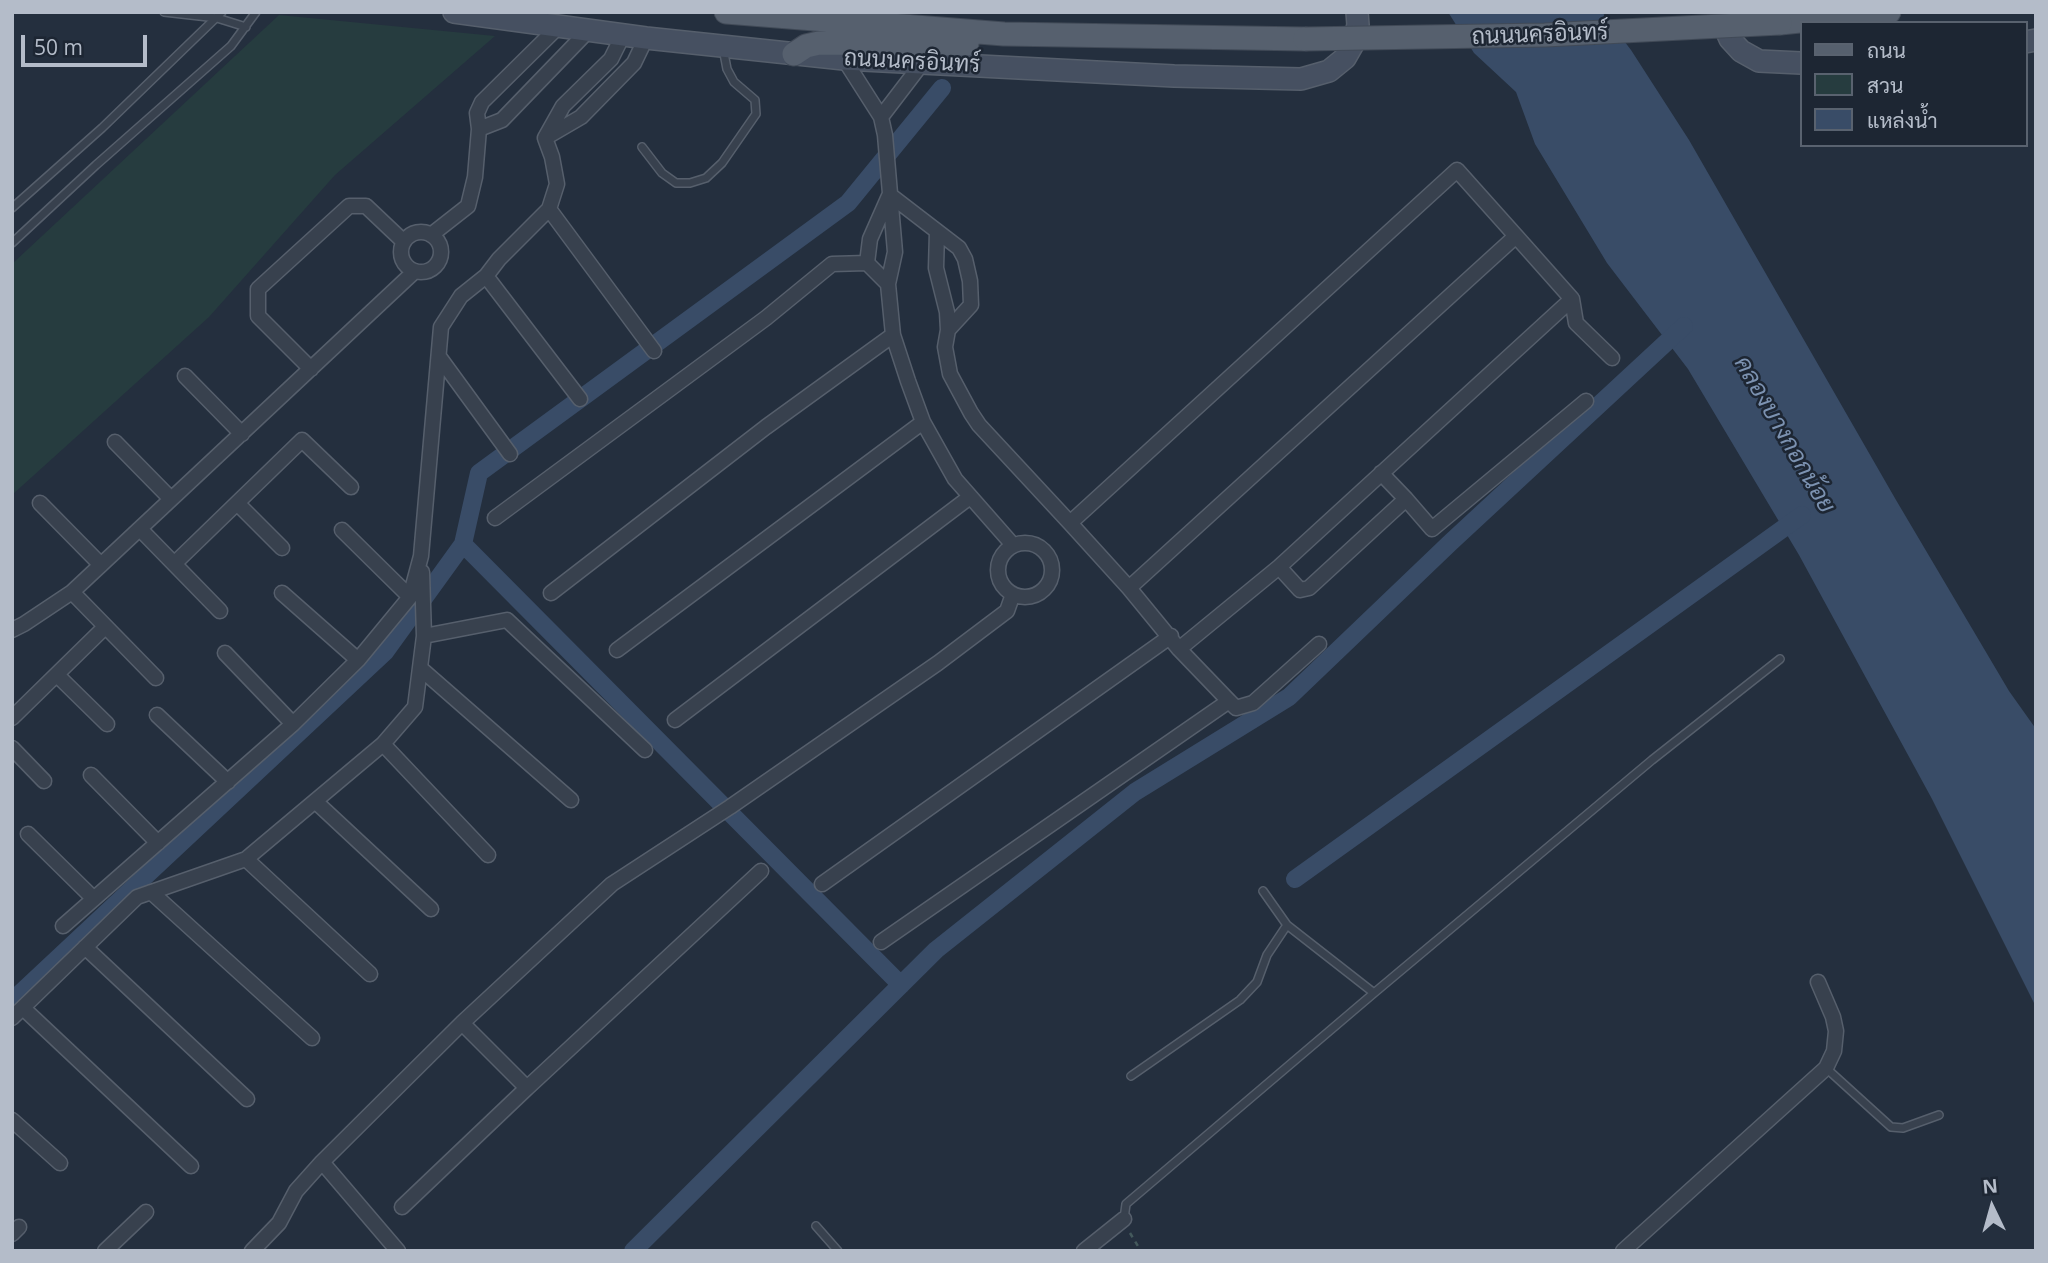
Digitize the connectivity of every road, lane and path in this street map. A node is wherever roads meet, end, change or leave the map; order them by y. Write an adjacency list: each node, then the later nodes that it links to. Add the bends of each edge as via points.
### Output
1 (164, 12): 8 (lane)
2 (256, 12): 9 (lane)
3 (454, 12): 10 (main road, ถนนนครอินทร์)
4 (726, 12): 12 (main road, ถนนนครอินทร์)
5 (1357, 12): 18 (main road, ถนนนครอินทร์, via 1356,35 1345,58 1329,71 1301,79)
6 (1721, 12): 19 (main road, via 1730,39 1741,51 1759,61)
7 (1889, 12): 12 (main road, ถนนนครอินทร์, bridge, via 1780,23 1545,35 1305,39)
8 (219, 15): 9 (lane); 25 (lane)
9 (246, 27): 31 (lane, via 231,46)
10 (558, 27): 11 (main road, ถนนนครอินทร์); 21 (street, via 482,102 477,113)
11 (588, 31): 13 (main road, ถนนนครอินทร์); 21 (street, via 502,120)
12 (1004, 34): 16 (main road, via 958,45 819,43)
13 (623, 36): 14 (main road, ถนนนครอินทร์); 22 (street, via 611,59 563,106)
14 (646, 38): 15 (main road, ถนนนครอินทร์); 22 (street, via 634,63 581,117)
15 (722, 47): 16 (main road, ถนนนครอินทร์); 23 (lane, via 727,69 734,82 755,100 756,114 722,163 706,178 676,183)
16 (794, 54): 17 (main road, ถนนนครอินทร์)
17 (844, 59): 18 (main road, ถนนนครอินทร์); 20 (street)
18 (923, 62): 20 (street)
19 (1800, 62)
20 (881, 117): 24 (street)
21 (479, 129): 28 (street, via 468,206)
22 (545, 138): 26 (street, via 558,184)
23 (642, 147)
24 (890, 195): 27 (street); 32 (street, via 870,239); 35 (street, via 895,252)
25 (12, 208)
26 (549, 209): 34 (street); 39 (street)
27 (937, 232): 37 (street, via 936,268); 37 (street, via 959,248 970,281 971,305)
28 (431, 236): 30 (street, via 413,234); 33 (street, via 439,245 437,264 427,271)
29 (1516, 236): 36 (street); 58 (street, via 1457,170); 67 (street)
30 (404, 242): 33 (street, via 402,259); 42 (street, via 366,206 349,206 258,289 258,316)
31 (12, 243)
32 (867, 263): 35 (street); 57 (street, via 832,264)
33 (415, 271): 42 (street)
34 (486, 276): 40 (street, via 461,296 442,327); 44 (street)
35 (888, 284): 38 (street)
36 (1572, 299): 41 (street, via 1576,323); 50 (street)
37 (948, 330): 58 (street, via 945,347 950,374 975,419)
38 (893, 335): 46 (street); 70 (street)
39 (654, 351)
40 (440, 358): 49 (street); 63 (street)
41 (1612, 358)
42 (311, 369): 47 (street)
43 (185, 376): 47 (street)
44 (580, 399)
45 (1586, 401): 54 (street, via 1432,529)
46 (923, 422): 52 (street); 80 (street)
47 (242, 434): 53 (street)
48 (115, 442): 53 (street)
49 (510, 454)
50 (1381, 473): 54 (street); 66 (street)
51 (351, 487): 56 (street, via 302,440)
52 (970, 497): 61 (street); 90 (street)
53 (171, 499): 59 (street)
54 (1406, 499): 66 (street, via 1306,590 1297,587)
55 (40, 503): 65 (street)
56 (237, 503): 62 (street); 64 (street)
57 (495, 518)
58 (1070, 523): 67 (street)
59 (140, 529): 64 (street); 65 (street)
60 (342, 530): 72 (street)
61 (1013, 545): 71 (street, via 1003,554 999,573); 71 (street, via 1037,545 1052,563 1047,586 1037,594)
62 (282, 548)
63 (421, 555): 72 (street); 77 (street)
64 (174, 564): 73 (street)
65 (101, 565): 68 (street)
66 (1279, 567): 78 (street)
67 (1129, 587): 78 (street)
68 (72, 592): 75 (street); 76 (street)
69 (282, 593): 83 (street)
70 (551, 593)
71 (1013, 594): 119 (street, via 1007,611 938,663 612,884)
72 (410, 597): 83 (street)
73 (220, 611)
74 (12, 612): 75 (street)
75 (18, 627)
76 (105, 627): 85 (street); 86 (street)
77 (424, 636): 84 (street); 95 (street, via 507,620)
78 (1175, 643): 87 (street); 106 (street)
79 (1319, 644): 87 (street, via 1253,703 1236,708)
80 (617, 650)
81 (225, 653): 92 (street)
82 (1780, 659): 117 (lane)
83 (358, 660): 92 (street)
84 (420, 668): 93 (street, via 415,707); 99 (street)
85 (57, 675): 89 (street); 91 (street)
86 (156, 678)
87 (1229, 701): 113 (street)
88 (157, 715): 98 (street)
89 (12, 718)
90 (675, 720)
91 (107, 724)
92 (293, 724): 98 (street)
93 (383, 744): 100 (street); 103 (street)
94 (12, 748): 97 (street)
95 (645, 750)
96 (91, 775): 102 (street)
97 (44, 781)
98 (228, 782): 102 (street)
99 (571, 800)
100 (316, 802): 104 (street); 110 (street)
101 (28, 834): 109 (street)
102 (158, 843): 109 (street)
103 (488, 855)
104 (246, 859): 108 (street); 115 (street)
105 (761, 871): 123 (street)
106 (822, 884)
107 (1263, 891): 112 (lane)
108 (151, 892): 114 (street, via 137,897); 120 (street)
109 (93, 898): 111 (street)
110 (431, 909)
111 (63, 926)
112 (1287, 926): 117 (lane); 122 (lane, via 1267,955 1257,982 1241,1000)
113 (881, 942)
114 (85, 947): 118 (street); 124 (street)
115 (370, 974)
116 (1818, 982): 121 (street, via 1836,1031)
117 (1374, 993): 132 (lane, via 1126,1204)
118 (18, 1013): 129 (street)
119 (462, 1023): 123 (street); 127 (street)
120 (312, 1038)
121 (1826, 1068): 125 (lane, via 1891,1127 1903,1128); 140 (street)
122 (1131, 1076)
123 (527, 1088): 130 (street)
124 (247, 1099)
125 (1939, 1115)
126 (12, 1120): 128 (street)
127 (322, 1162): 134 (street); 136 (street, via 296,1191 279,1223)
128 (60, 1163)
129 (191, 1166)
130 (402, 1207)
131 (146, 1212): 135 (street)
132 (1124, 1219): 138 (street); 139 (path)
133 (816, 1226): 137 (lane)
134 (392, 1249)
135 (105, 1251)
136 (252, 1251)
137 (838, 1251)
138 (1084, 1251)
139 (1141, 1251)
140 (1623, 1251)

